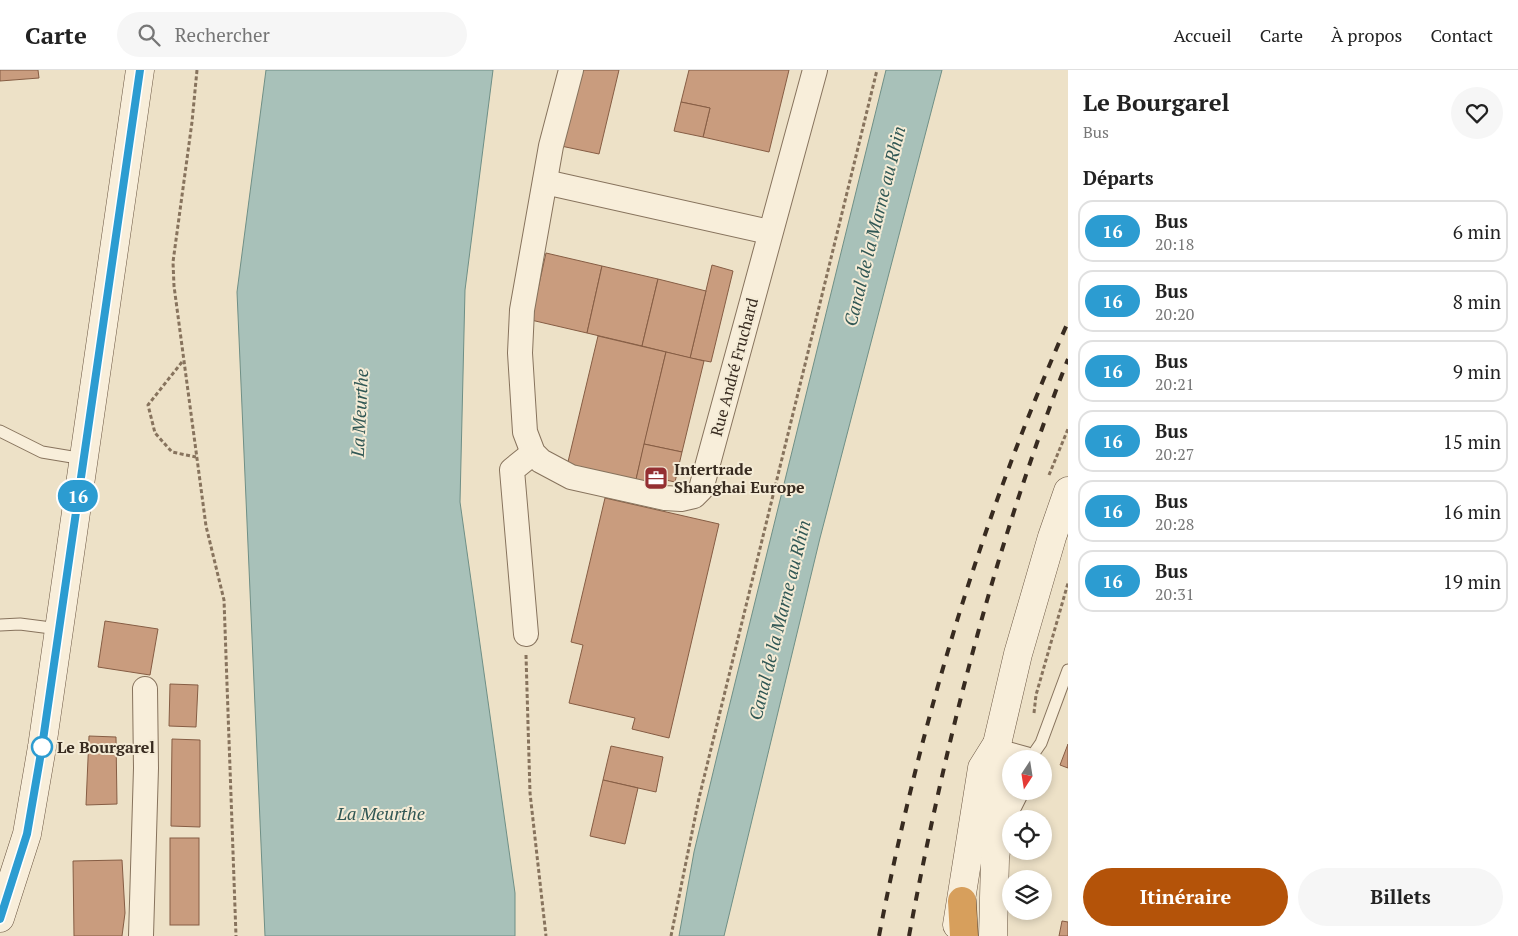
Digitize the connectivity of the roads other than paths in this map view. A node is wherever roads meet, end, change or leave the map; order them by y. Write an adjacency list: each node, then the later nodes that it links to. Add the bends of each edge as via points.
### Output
1 (571, 70): 4 (street)
2 (815, 70): 5 (street, Rue André Fruchard)
3 (134, 72): 8 (main road)
4 (545, 182): 5 (street); 7 (street, via 522,310 520,353 525,432)
5 (769, 232): 7 (street, Rue André Fruchard, via 701,489 694,496 665,498 571,477 551,468)
6 (0, 431): 8 (lane, via 42,452)
7 (533, 453): 12 (street, via 512,470)
8 (84, 459): 11 (main road)
9 (1068, 490): 15 (main road, via 1018,654)
10 (0, 625): 11 (lane, via 20,624)
11 (59, 630): 21 (main road, via 27,834)
12 (526, 634)
13 (1068, 670): 17 (lane)
14 (145, 689): 22 (street)
15 (997, 744): 16 (lane); 19 (main road, via 1006,771); 20 (main road, via 982,768)
16 (1014, 750)
17 (1038, 750)
18 (1020, 800): 19 (lane)
19 (997, 845): 25 (main road)
20 (962, 901): 23 (main road); 24 (highway)
21 (0, 918)
22 (141, 936)
23 (955, 936)
24 (964, 936)
25 (994, 936)

